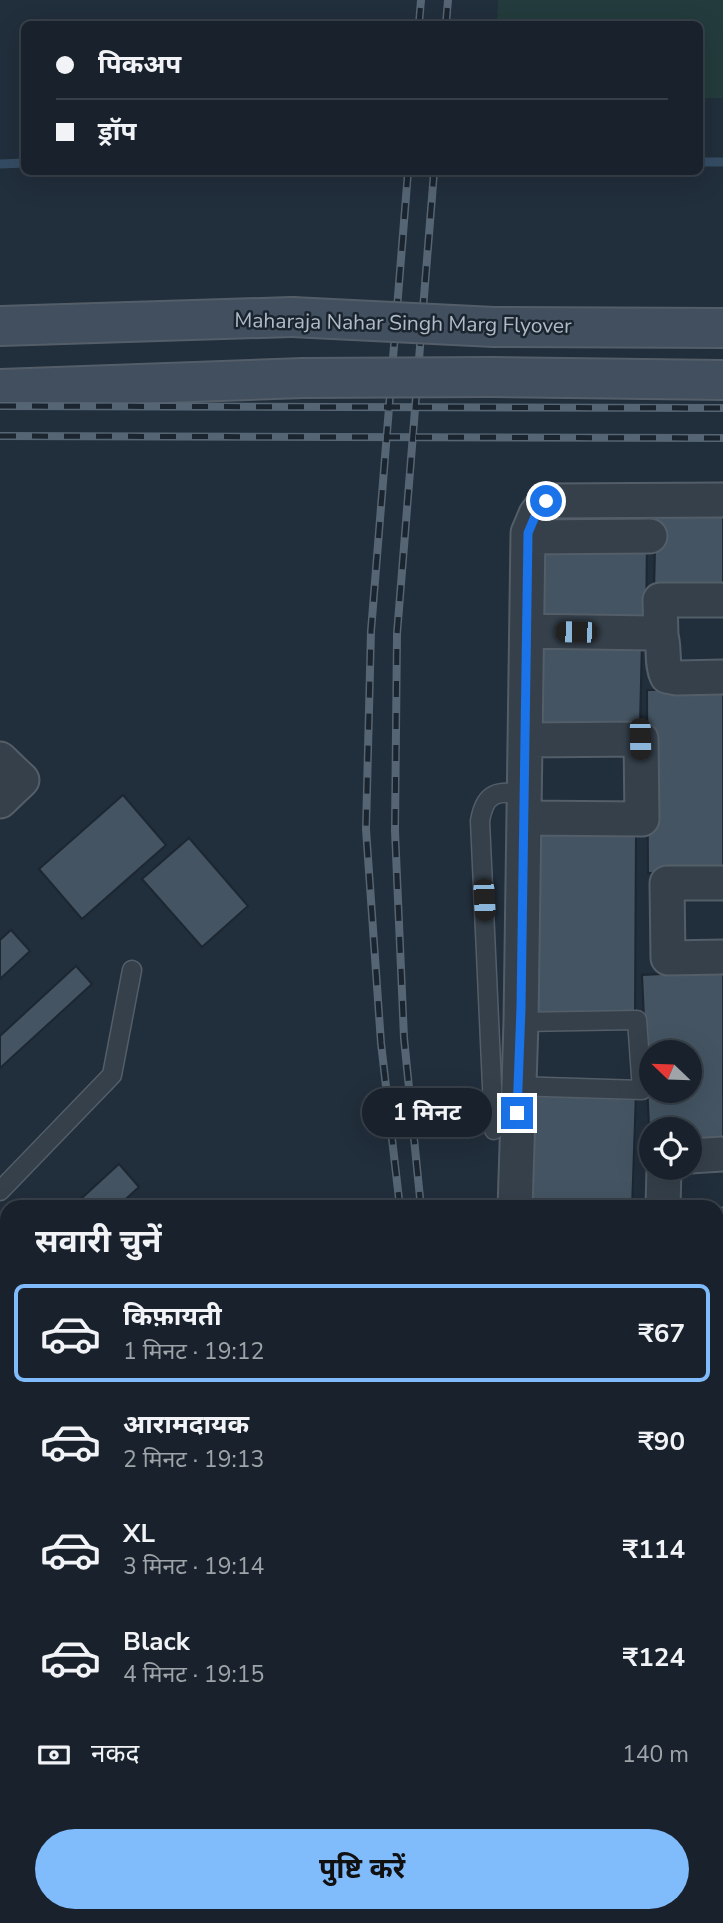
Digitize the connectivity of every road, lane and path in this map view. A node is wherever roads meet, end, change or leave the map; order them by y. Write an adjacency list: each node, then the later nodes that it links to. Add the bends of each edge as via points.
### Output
1 (0, 326): 2 (main road, Maharaja Nahar Singh Marg Flyover, bridge, via 292,317 494,327)
2 (723, 328)
3 (723, 380): 4 (main road, bridge, via 303,378)
4 (0, 389)
5 (723, 500): 7 (street, via 546,501)
6 (650, 536): 7 (street)
7 (528, 537): 9 (street)
8 (723, 600): 10 (street, via 660,600)
9 (527, 631): 10 (street); 12 (street)
10 (660, 636): 11 (street, via 667,676)
11 (723, 677)
12 (525, 740): 15 (street); 15 (street, via 640,739 642,819)
13 (0, 759): 14 (street, via 22,780)
14 (0, 801)
15 (524, 806): 19 (street); 20 (lane, via 508,792 495,793 487,800 481,821)
16 (723, 883): 17 (street, via 667,883 668,958)
17 (723, 957)
18 (132, 970): 25 (lane, via 113,1075)
19 (521, 1022): 20 (street); 20 (lane, via 637,1020 642,1090)
20 (505, 1086): 21 (lane); 26 (street)
21 (494, 1130)
22 (723, 1154): 23 (street)
23 (702, 1155)
24 (664, 1180): 27 (street)
25 (0, 1191)
26 (514, 1200)
27 (663, 1200)

